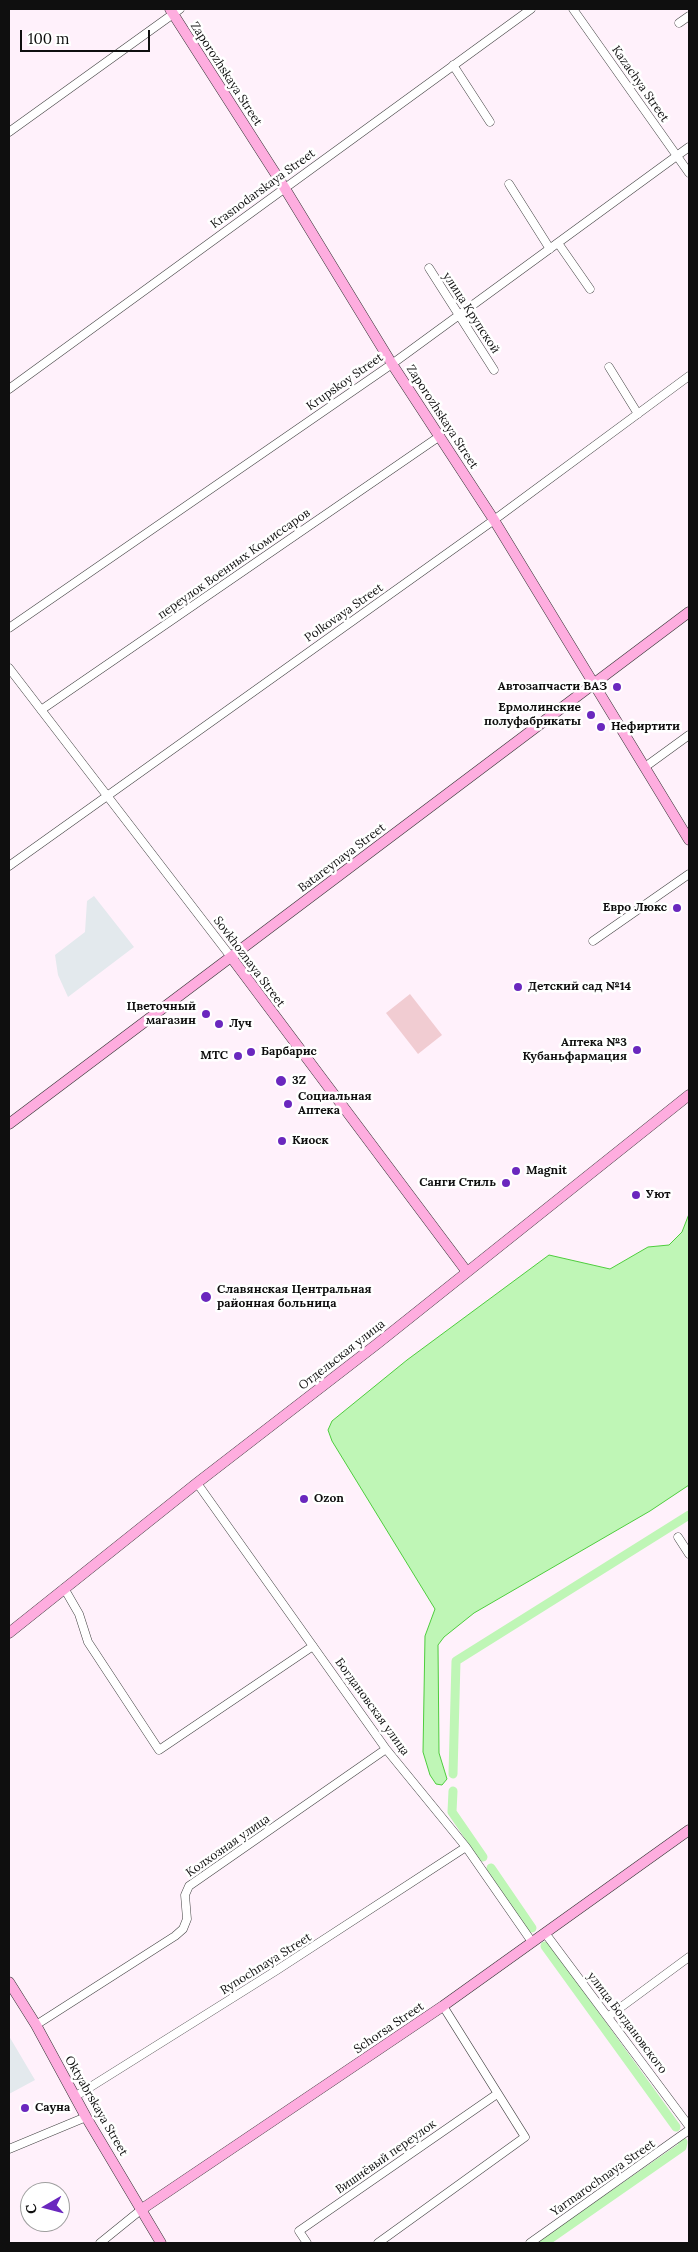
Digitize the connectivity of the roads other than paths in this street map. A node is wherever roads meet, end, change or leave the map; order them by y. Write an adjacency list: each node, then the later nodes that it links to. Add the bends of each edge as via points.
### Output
1 (531, 9): 6 (street, Krasnodarskaya Street)
2 (573, 9): 10 (street, Kazachya Street)
3 (175, 10): 8 (street); 13 (street, Zaporozhskaya Street)
4 (689, 16): 5 (street)
5 (679, 23)
6 (453, 65): 7 (street); 13 (street, Krasnodarskaya Street)
7 (490, 122)
8 (9, 132)
9 (689, 147): 10 (street, Krupskoy Street)
10 (677, 156): 11 (street, Kazachya Street); 14 (street, Krupskoy Street)
11 (689, 173)
12 (509, 184): 15 (street)
13 (284, 187): 19 (street, Zaporozhskaya Street); 23 (street, Krasnodarskaya Street)
14 (558, 242): 15 (street, Krupskoy Street); 17 (street)
15 (550, 249): 18 (street, Krupskoy Street)
16 (429, 268): 18 (street, улица Крупской)
17 (590, 289)
18 (459, 315): 19 (street, Krupskoy Street); 21 (street, улица Крупской)
19 (392, 364): 25 (street, Zaporozhskaya Street); 28 (street, Krupskoy Street)
20 (609, 367): 24 (street)
21 (494, 370)
22 (689, 376): 24 (street, Polkovaya Street)
23 (9, 390)
24 (638, 414): 26 (street, Polkovaya Street)
25 (440, 436): 26 (street, Zaporozhskaya Street); 31 (street, переулок Военных Комиссаров)
26 (494, 520): 30 (street, Zaporozhskaya Street); 34 (street, Polkovaya Street)
27 (689, 612): 30 (street, Batareynaya Street)
28 (9, 628)
29 (9, 668): 31 (street, Sovkhoznaya Street)
30 (595, 682): 33 (street, Zaporozhskaya Street); 39 (street, Batareynaya Street)
31 (41, 710): 34 (street, Sovkhoznaya Street)
32 (689, 736): 33 (street)
33 (645, 767): 35 (street, Zaporozhskaya Street)
34 (107, 796): 36 (street, Polkovaya Street); 39 (street, Sovkhoznaya Street)
35 (689, 840)
36 (9, 866)
37 (689, 874): 38 (street)
38 (593, 941)
39 (231, 957): 41 (street, Batareynaya Street); 42 (street, Sovkhoznaya Street)
40 (689, 1095): 42 (street, Отдельская улица)
41 (9, 1124)
42 (467, 1272): 43 (street, Отдельская улица)
43 (197, 1483): 46 (street, Отдельская улица); 48 (street, Богдановская улица)
44 (678, 1537): 45 (street)
45 (689, 1554)
46 (64, 1588): 47 (street, Отдельская улица); 48 (street, via 79,1614 88,1642 159,1750)
47 (9, 1632)
48 (313, 1646): 49 (street, Богдановская улица)
49 (386, 1749): 51 (street, Богдановская улица); 58 (street, Колхозная улица, via 189,1886 184,1895 187,1919 175,1936)
50 (689, 1830): 52 (street, Schorsa Street)
51 (466, 1847): 53 (street, Богдановская улица); 60 (street, Rynochnaya Street, via 278,1970)
52 (545, 1933): 53 (street, Schorsa Street); 57 (street, улица Богдановского)
53 (532, 1942): 56 (street, Schorsa Street)
54 (689, 1957): 57 (street)
55 (9, 1982): 58 (street, Oktyabrskaya Street)
56 (443, 2006): 59 (street); 65 (street, Schorsa Street)
57 (609, 2016): 62 (street, улица Богдановского)
58 (36, 2025): 60 (street, Oktyabrskaya Street)
59 (497, 2094): 68 (street, Вишнёвый переулок, via 299,2230); 69 (street, via 525,2137)
60 (76, 2096): 61 (street, Oktyabrskaya Street)
61 (86, 2117): 64 (street); 65 (street, Oktyabrskaya Street)
62 (689, 2126)
63 (689, 2130): 70 (street, Yarmarochnaya Street)
64 (9, 2148)
65 (142, 2209): 66 (street, Schorsa Street); 67 (street, Oktyabrskaya Street)
66 (100, 2243)
67 (161, 2243)
68 (307, 2243)
69 (378, 2243)
70 (530, 2243)

